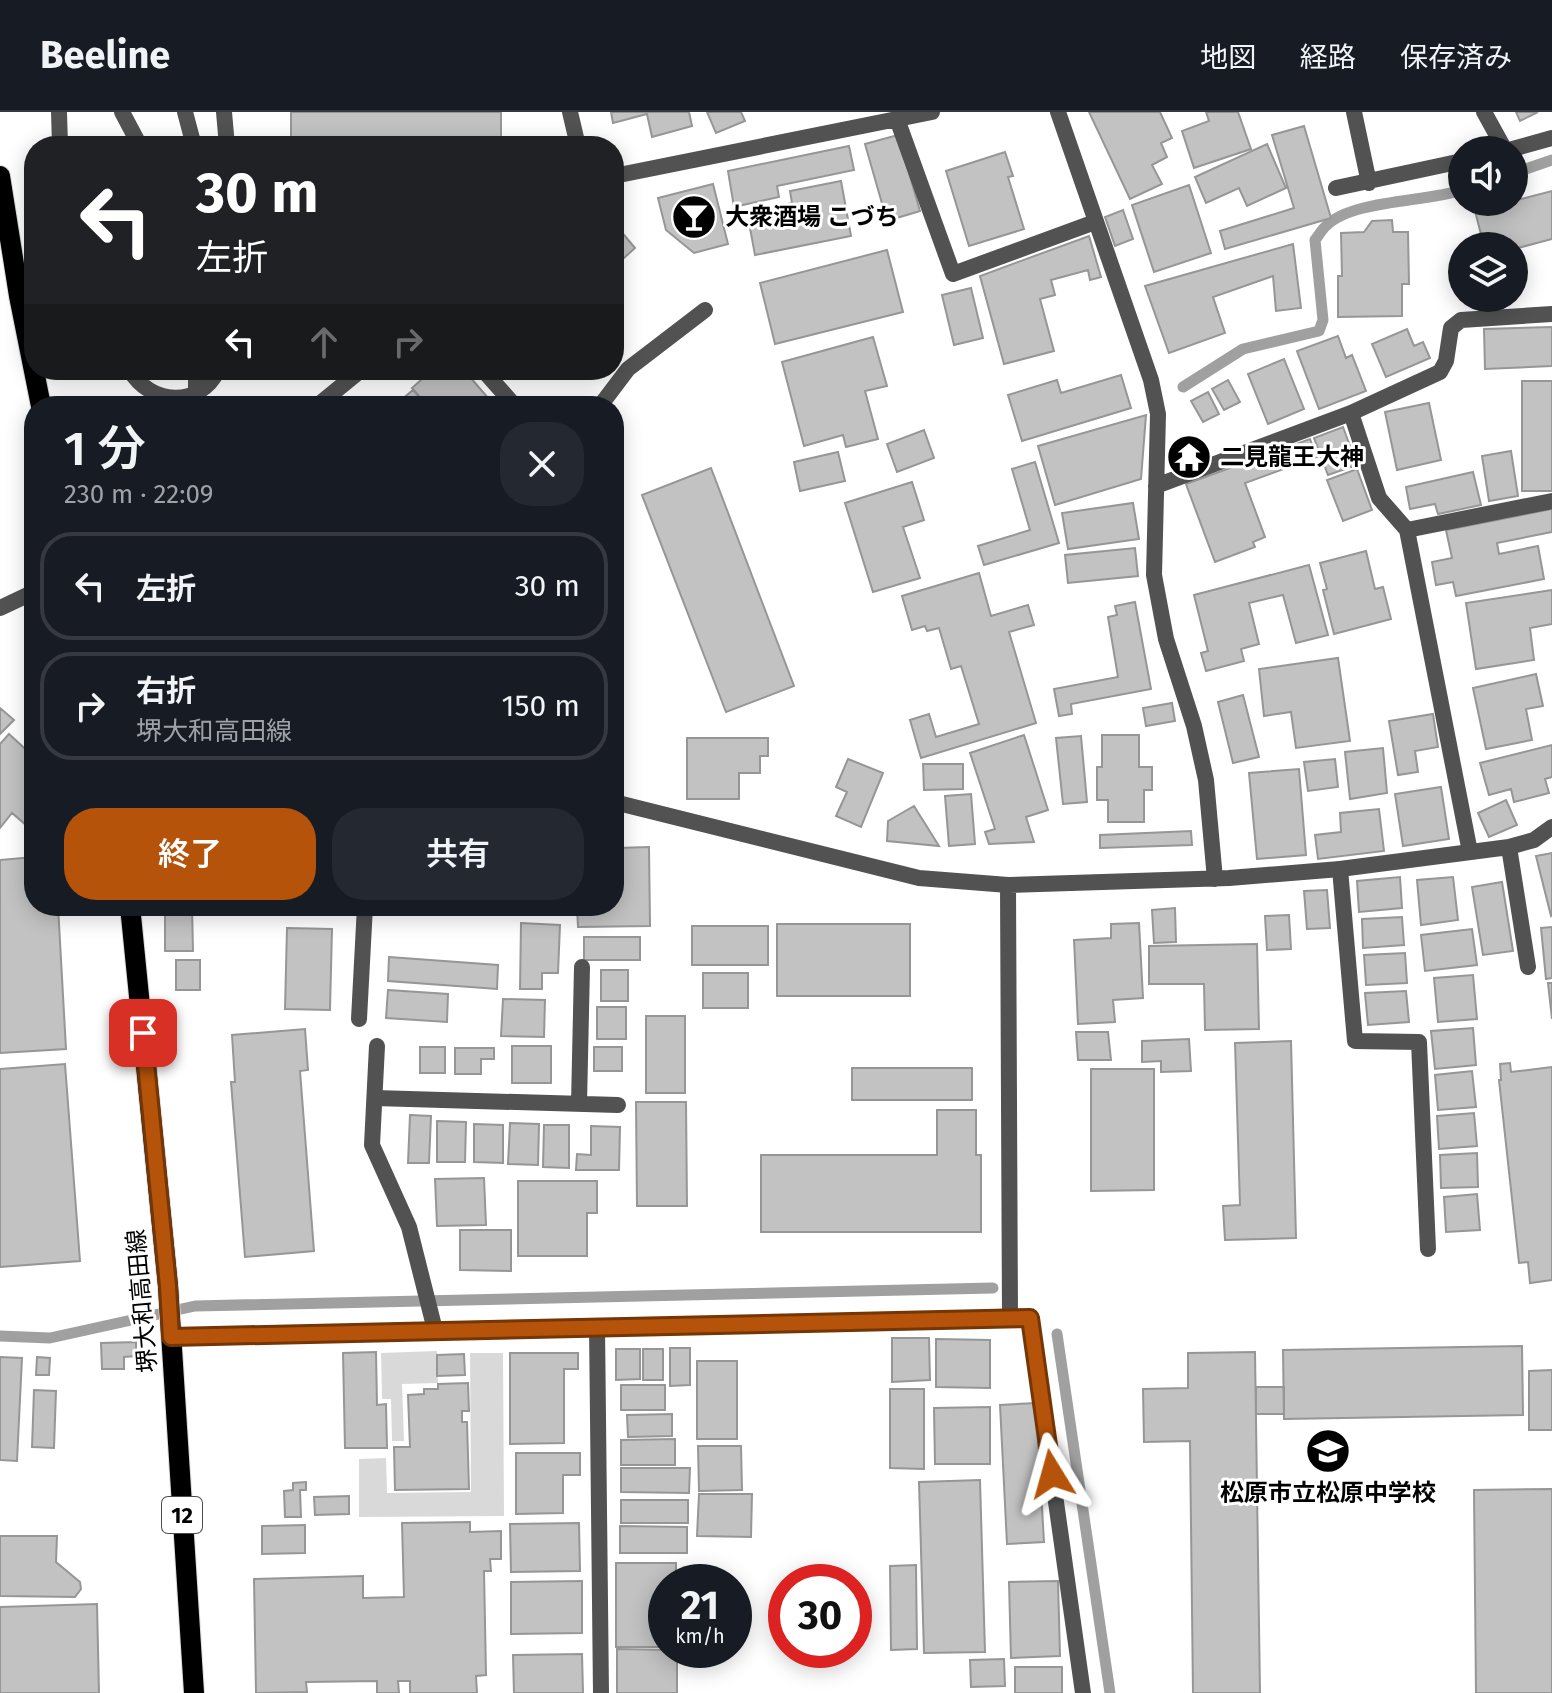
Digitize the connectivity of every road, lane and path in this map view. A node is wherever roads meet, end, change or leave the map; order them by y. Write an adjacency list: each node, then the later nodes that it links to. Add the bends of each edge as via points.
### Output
1 (59, 112): 11 (street)
2 (123, 112): 12 (street)
3 (185, 112): 13 (street)
4 (224, 112): 14 (street)
5 (570, 112): 15 (street)
6 (932, 112): 10 (street)
7 (1058, 112): 24 (street)
8 (1354, 112): 22 (street)
9 (1484, 112): 16 (street)
10 (897, 119): 20 (street); 24 (street, via 953,274)
11 (60, 136)
12 (135, 136)
13 (191, 136)
14 (226, 136)
15 (576, 136)
16 (1499, 136)
17 (1552, 138): 18 (street)
18 (1528, 144)
19 (1448, 164): 22 (street)
20 (624, 174)
21 (0, 176): 27 (main road)
22 (1369, 183): 23 (street)
23 (1336, 188)
24 (1095, 222): 42 (street, via 1151,380 1158,414)
25 (705, 310): 28 (street)
26 (1552, 314): 41 (street, via 1461,320 1451,328 1440,372)
27 (24, 321)
28 (624, 374)
29 (137, 380): 36 (street)
30 (196, 380): 35 (street)
31 (211, 380): 35 (street)
32 (349, 380): 38 (street)
33 (492, 380): 39 (street)
34 (620, 380): 40 (street)
35 (196, 393): 37 (street)
36 (158, 396)
37 (186, 396)
38 (329, 396)
39 (506, 396)
40 (608, 396)
41 (1351, 413): 42 (street); 44 (street, via 1379,498)
42 (1156, 486): 52 (street, via 1154,575 1166,639 1206,780)
43 (1552, 501): 44 (street)
44 (1407, 530): 50 (street)
45 (24, 597): 46 (street)
46 (0, 608)
47 (624, 804): 53 (street, via 919,878)
48 (1552, 827): 49 (street, via 1534,840)
49 (1509, 847): 50 (street); 57 (street)
50 (1470, 852): 51 (street)
51 (1340, 869): 52 (street); 63 (street, via 1355,1041 1419,1042)
52 (1215, 879): 53 (street)
53 (1008, 885): 64 (street)
54 (131, 916): 67 (main road, 堺大和高田線 / 12)
55 (364, 916): 58 (street)
56 (582, 967): 61 (street)
57 (1528, 967)
58 (359, 1019)
59 (377, 1046): 60 (street)
60 (375, 1098): 61 (street); 65 (street, via 372,1145 409,1227)
61 (579, 1104): 62 (street)
62 (618, 1105)
63 (1428, 1249)
64 (1010, 1318): 66 (street); 70 (street, via 1030,1318)
65 (432, 1322): 66 (street); 67 (street)
66 (597, 1326): 69 (street)
67 (171, 1337): 68 (main road, 堺大和高田線 / 12)
68 (194, 1693)
69 (601, 1693)
70 (1083, 1693)

